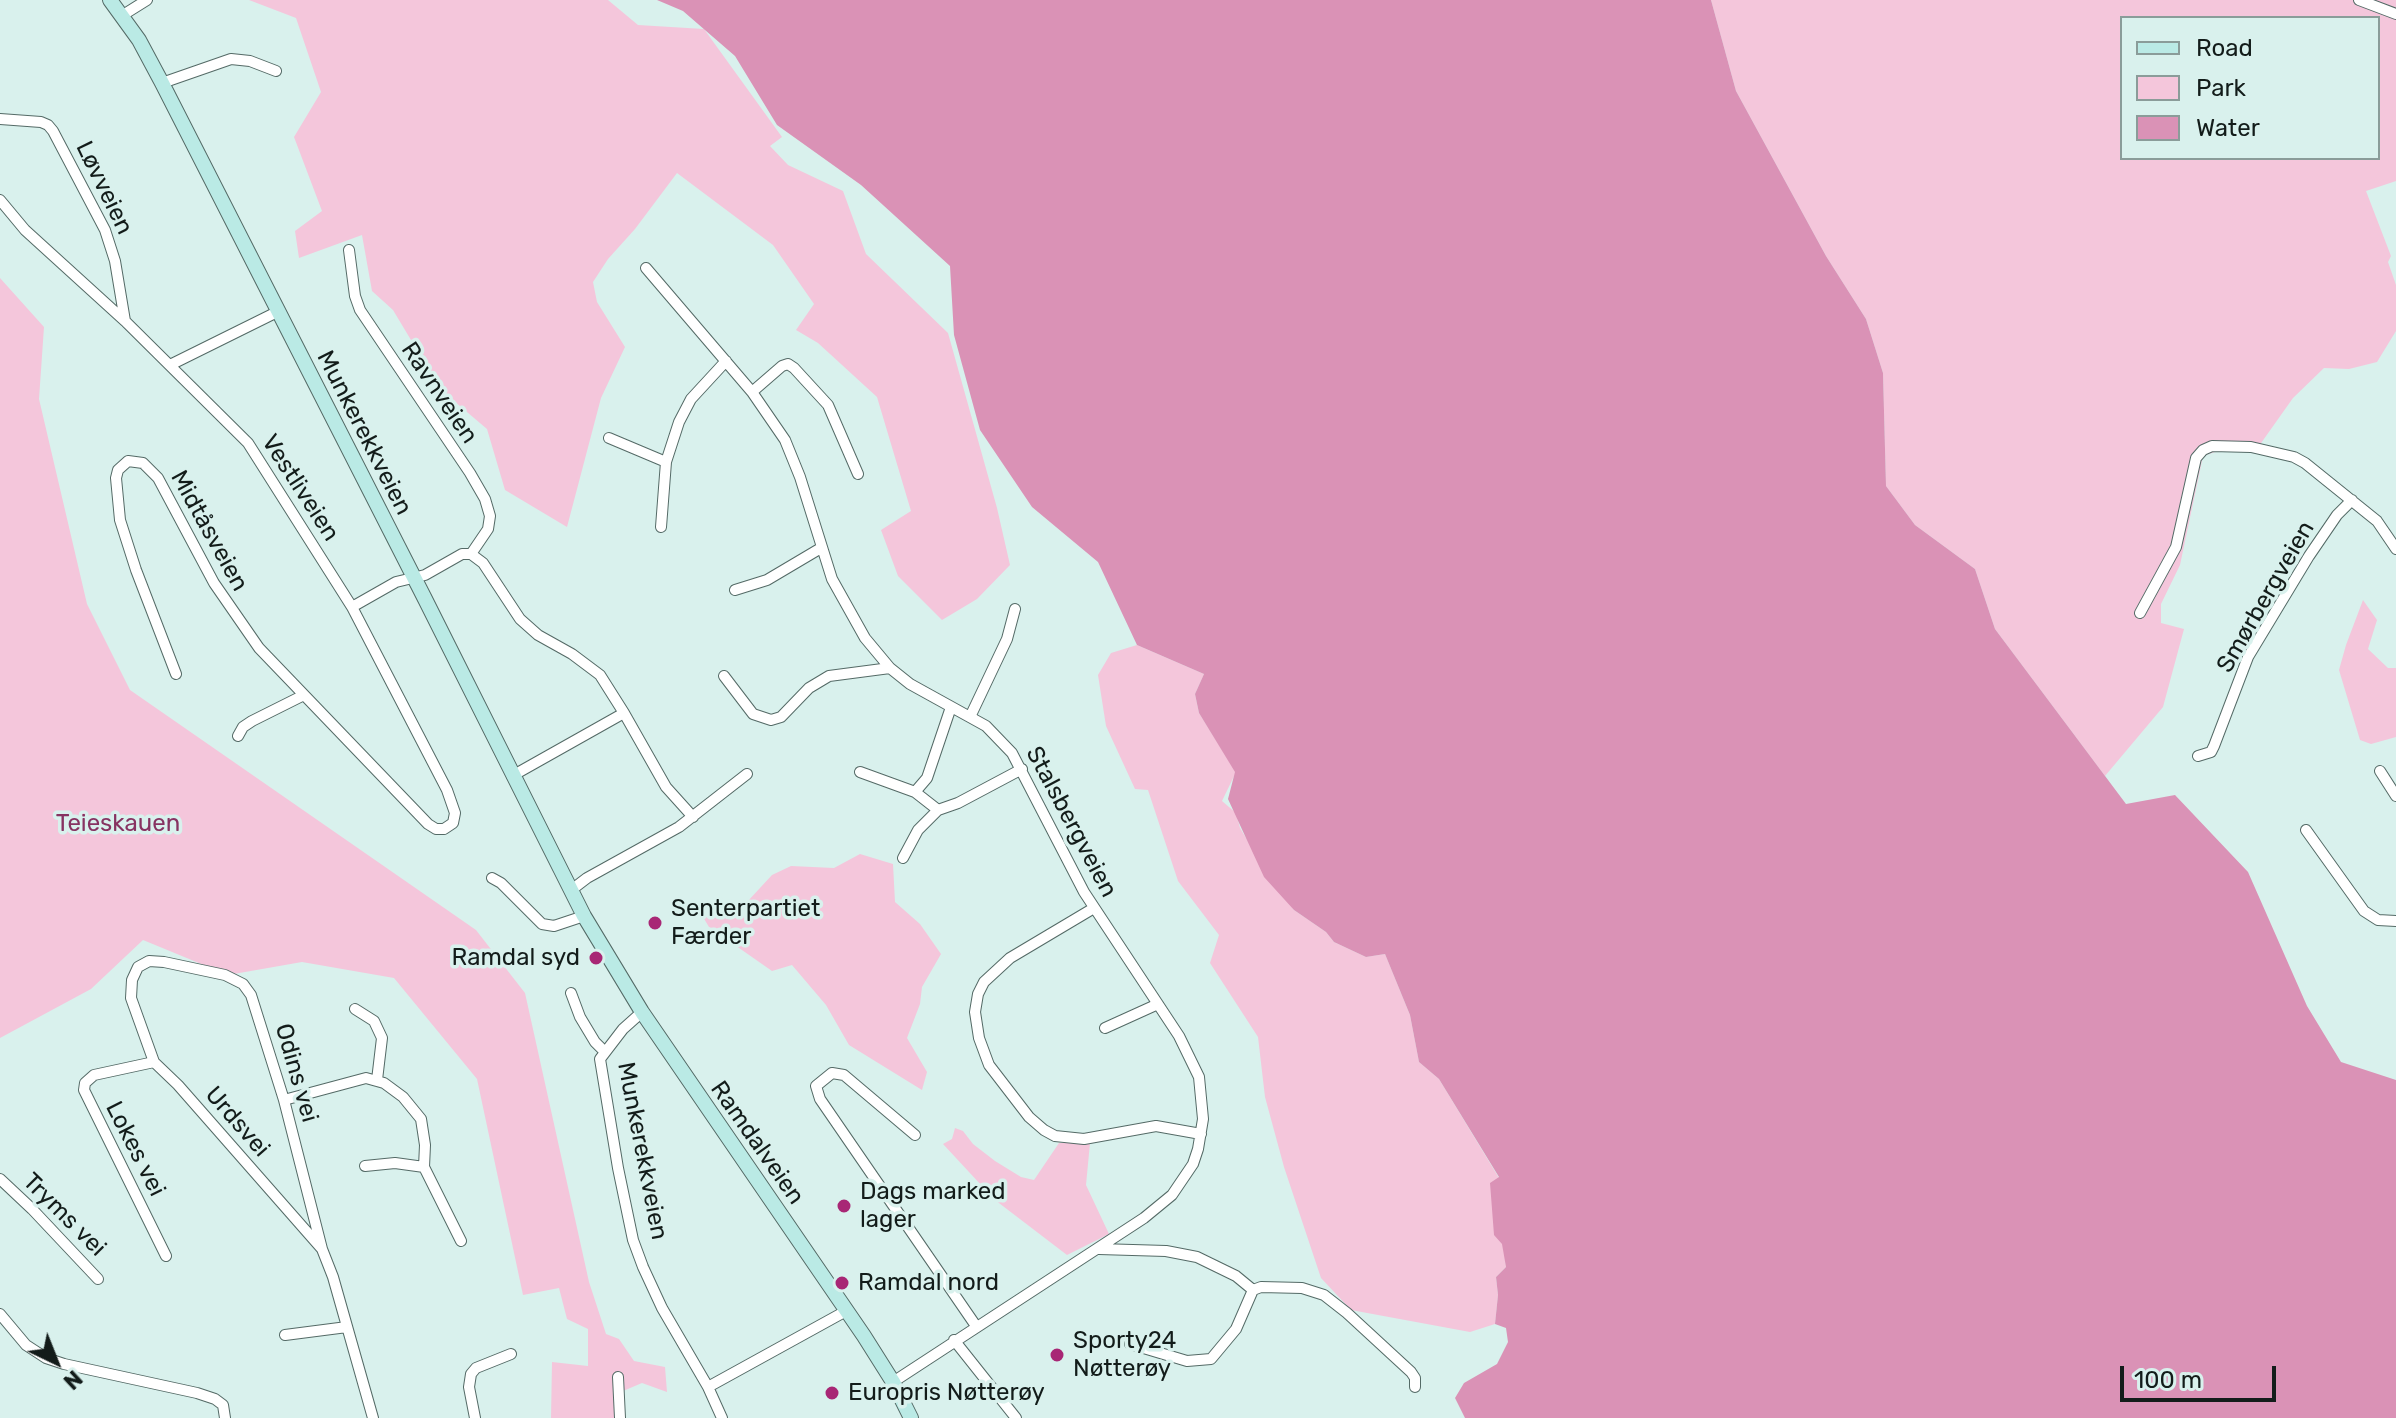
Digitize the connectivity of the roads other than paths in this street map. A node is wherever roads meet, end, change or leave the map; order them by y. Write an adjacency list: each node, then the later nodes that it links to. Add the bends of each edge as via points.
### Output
1 (110, 0): 5 (main road, Munkerekkveien)
2 (2359, 0): 4 (street)
3 (146, 1): 5 (street)
4 (2396, 14)
5 (123, 15): 7 (main road, Munkerekkveien)
6 (276, 71): 7 (street, via 231,59)
7 (162, 83): 12 (main road, Munkerekkveien)
8 (0, 119): 13 (street, Løvveien, via 41,122 53,131 105,230)
9 (0, 200): 13 (street, Vestliveien, via 25,230)
10 (349, 250): 24 (street, Ravnveien, via 360,310 488,506 488,529)
11 (646, 268): 14 (street, Stalsbergveien)
12 (277, 312): 15 (street); 25 (main road, Munkerekkveien)
13 (125, 321): 15 (street, Vestliveien)
14 (726, 361): 16 (street, Stalsbergveien); 18 (street, via 691,399)
15 (170, 365): 27 (street, Vestliveien, via 248,443)
16 (752, 392): 19 (street, via 782,366 794,368 828,405); 22 (street, Stalsbergveien, via 785,440)
17 (609, 438): 18 (street)
18 (666, 462): 21 (street)
19 (858, 474)
20 (2352, 500): 23 (street, via 2377,521); 29 (street, via 2294,457 2251,447 2203,450 2192,471 2176,547); 38 (street, Smørbergveien, via 2309,556 2248,657 2211,752)
21 (661, 527)
22 (821, 548): 26 (street, via 767,580); 30 (street, Stalsbergveien, via 853,619)
23 (2396, 549)
24 (471, 554): 25 (street); 35 (street, via 483,563 520,619 600,675)
25 (414, 578): 27 (street, via 381,589); 43 (main road, Munkerekkveien)
26 (735, 590)
27 (352, 607): 33 (street, Midtåsveien, via 447,790 455,813 451,826 436,829 428,824)
28 (1015, 609): 36 (street, via 1007,639)
29 (2140, 613)
30 (890, 668): 32 (street, via 829,676 771,720 753,714); 34 (street, Stalsbergveien)
31 (176, 674): 33 (street, Midtåsveien, via 120,520 116,478 128,461 153,471 231,612)
32 (724, 676)
33 (304, 695): 37 (street, via 252,721)
34 (951, 707): 36 (street, Stalsbergveien); 44 (street, via 927,778)
35 (624, 713): 43 (street); 47 (street, via 666,787)
36 (970, 717): 39 (street, Stalsbergveien, via 999,737)
37 (238, 736)
38 (2198, 756)
39 (1022, 769): 46 (street); 52 (street, Stalsbergveien)
40 (2380, 771): 45 (street)
41 (860, 772): 44 (street)
42 (747, 774): 47 (street)
43 (512, 776): 51 (main road, Munkerekkveien)
44 (915, 792): 46 (street)
45 (2396, 796)
46 (938, 810): 49 (street, via 918,830)
47 (693, 817): 51 (street)
48 (2306, 830): 54 (street, via 2364,911 2372,918)
49 (903, 858)
50 (492, 878): 53 (street, via 542,924 554,926)
51 (570, 891): 53 (main road, Ramdalveien)
52 (1094, 908): 56 (street, Stalsbergveien); 65 (street, via 1010,958 984,982 975,1012 989,1065 1029,1117 1055,1136 1084,1139 1156,1126)
53 (584, 916): 58 (main road, Ramdalveien)
54 (2396, 921)
55 (571, 993): 61 (street, Munkerekkveien, via 580,1017)
56 (1158, 1004): 60 (street); 65 (street, Stalsbergveien, via 1199,1077)
57 (355, 1009): 63 (street, via 374,1021 382,1038)
58 (642, 1012): 61 (street, Munkerekkveien); 76 (main road, Ramdalveien)
59 (135, 1013): 62 (street, Urdsvei); 64 (street, Odins vei, via 132,980 138,967 149,961 237,979 254,1002)
60 (1105, 1028)
61 (604, 1051): 86 (street, Munkerekkveien, via 600,1064 633,1240 662,1308)
62 (154, 1062): 71 (street, Urdsvei); 73 (street, Lokes vei, via 94,1075 84,1090)
63 (377, 1080): 64 (street, via 353,1079); 68 (street, via 403,1097 421,1119)
64 (284, 1100): 71 (street, Odins vei)
65 (1201, 1134): 72 (street, Stalsbergveien, via 1193,1164 1172,1195)
66 (915, 1135): 78 (street, via 844,1075 832,1073 816,1086)
67 (365, 1166): 68 (street)
68 (424, 1167): 70 (street)
69 (0, 1179): 74 (street, Tryms vei)
70 (461, 1241)
71 (322, 1249): 79 (street, Odins vei)
72 (1097, 1249): 75 (street, via 1197,1257); 78 (street, Stalsbergveien)
73 (166, 1256)
74 (98, 1279)
75 (1253, 1290): 82 (street, via 1236,1329 1211,1359 1187,1361); 87 (street, via 1302,1288 1324,1295 1411,1372)
76 (846, 1311): 85 (main road, Ramdalveien); 86 (street)
77 (0, 1314): 88 (street, via 26,1345 46,1358 215,1399 223,1405)
78 (976, 1326): 81 (street, Stalsbergveien)
79 (347, 1327): 80 (street); 89 (street, Odins vei)
80 (285, 1335)
81 (954, 1340): 85 (street, Stalsbergveien); 94 (street)
82 (1130, 1344)
83 (511, 1354): 90 (street, via 471,1374)
84 (618, 1377): 91 (street)
85 (893, 1382): 93 (main road, Ramdalveien)
86 (708, 1387): 92 (street, Munkerekkveien)
87 (1415, 1387)
88 (225, 1418)
89 (373, 1418)
90 (475, 1418)
91 (620, 1418)
92 (722, 1418)
93 (911, 1418)
94 (1016, 1418)

